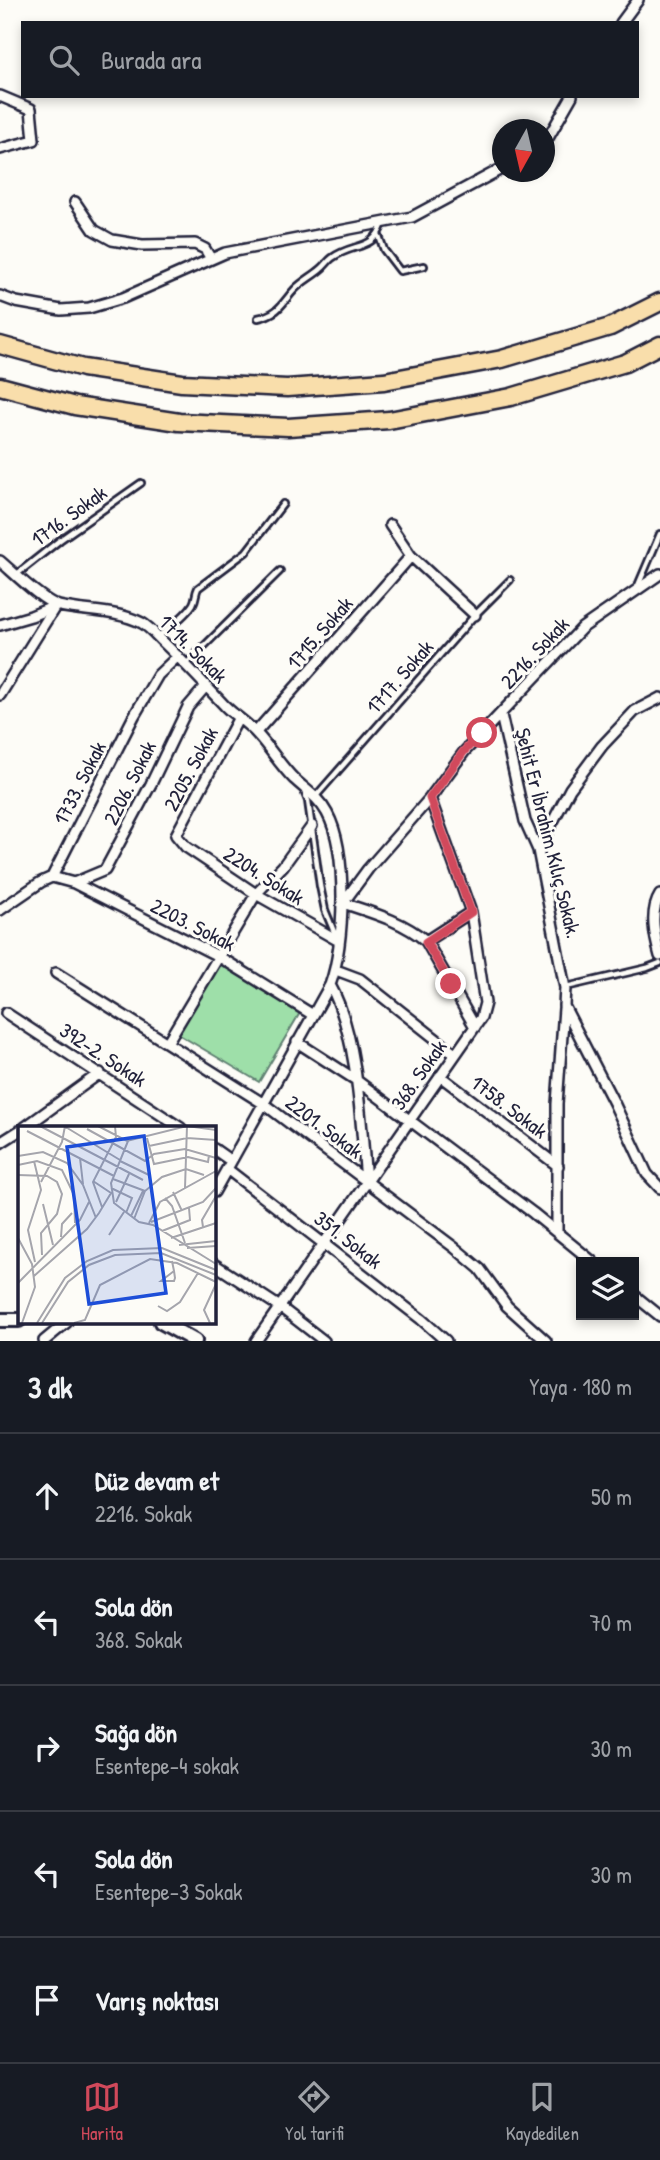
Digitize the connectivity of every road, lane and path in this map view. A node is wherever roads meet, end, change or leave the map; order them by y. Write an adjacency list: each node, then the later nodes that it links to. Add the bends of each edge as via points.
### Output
1 (638, 0): 2 (street)
2 (622, 21)
3 (0, 96): 6 (street, via 31,110 34,140)
4 (571, 98): 5 (street)
5 (555, 126)
6 (0, 149)
7 (492, 173): 9 (street, via 412,216)
8 (75, 202): 11 (street, via 89,224 106,238 142,245 195,244)
9 (383, 222): 10 (lane); 11 (street)
10 (379, 236): 12 (lane, via 400,271); 16 (lane, via 334,257 271,315)
11 (211, 259): 14 (street, via 89,308 61,310)
12 (424, 266)
13 (660, 289): 19 (highway, via 609,317)
14 (0, 296)
15 (660, 302): 19 (highway, via 610,327)
16 (258, 318)
17 (0, 345): 19 (highway, via 83,368 182,383 287,388 384,382)
18 (660, 346): 20 (highway, via 625,363 498,399 389,420 288,427 179,422 75,406)
19 (502, 359)
20 (0, 386)
21 (141, 483): 29 (lane, 1716. Sokak)
22 (283, 505): 35 (lane, via 246,552 198,588 188,611)
23 (390, 525): 25 (street)
24 (660, 534): 31 (lane)
25 (411, 556): 33 (street); 43 (street, 1715. Sokak)
26 (0, 561): 29 (street, 1714. Sokak)
27 (280, 571): 37 (lane)
28 (660, 574): 31 (street, 2216. Sokak)
29 (16, 575): 32 (street, 1714. Sokak)
30 (510, 580): 33 (lane, 1717. Sokak)
31 (636, 590): 41 (street, 2216. Sokak, via 582,628)
32 (56, 606): 34 (street); 35 (street, 1714. Sokak, via 120,616 143,624); 39 (street)
33 (475, 615): 45 (lane, 1717. Sokak)
34 (0, 625)
35 (158, 637): 36 (street, 1714. Sokak)
36 (178, 656): 37 (street, 1714. Sokak); 50 (street, 1733. Sokak, via 158,675 134,716)
37 (185, 665): 38 (street, 1714. Sokak)
38 (206, 686): 42 (street, 1714. Sokak); 51 (street, 2206. Sokak, via 188,707 105,870)
39 (0, 695)
40 (660, 698): 49 (street, via 635,711 601,747 570,789)
41 (501, 715): 46 (street, 2216. Sokak, via 464,751); 49 (street, Şehit Er İbrahim Kılıç Sokak., via 525,821)
42 (238, 719): 43 (street, 1714. Sokak); 48 (street, 2205. Sokak)
43 (256, 732): 44 (street, 1714. Sokak)
44 (300, 785): 45 (street, 1714. Sokak); 47 (lane, 1714. Sokak)
45 (316, 796): 54 (street, 1714. Sokak, via 337,842)
46 (430, 798): 54 (street, 2216. Sokak); 56 (street, 368. Sokak)
47 (312, 826): 52 (street, via 284,866); 57 (lane, 1714. Sokak, via 325,910)
48 (176, 835): 52 (street, 2204. Sokak, via 186,847)
49 (538, 850): 65 (street, Şehit Er İbrahim Kılıç Sokak.)
50 (52, 877): 51 (street, 2203. Sokak); 55 (street)
51 (74, 883): 59 (street, 2203. Sokak)
52 (256, 894): 57 (street, 2204. Sokak); 59 (street)
53 (660, 895): 60 (street, via 654,932)
54 (343, 903): 57 (street, 1714. Sokak); 58 (street, via 390,918)
55 (0, 911)
56 (471, 912): 58 (street); 69 (street, 368. Sokak, via 485,1003)
57 (339, 942): 62 (street, 1714. Sokak)
58 (426, 942): 69 (street)
59 (218, 956): 68 (street, 2203. Sokak); 71 (street)
60 (660, 956)
61 (660, 963): 65 (lane)
62 (336, 970): 64 (street, 1714. Sokak); 72 (street, 1758. Sokak, via 360,979)
63 (56, 973): 71 (street, 2201. Sokak)
64 (330, 985): 68 (street, 1714. Sokak); 75 (street, via 345,1023)
65 (565, 988): 66 (street, Şehit Er İbrahim Kılıç Sokak.)
66 (564, 1006): 84 (street, Şehit Er İbrahim Kılıç Sokak.); 86 (street, via 647,1174)
67 (6, 1013): 73 (street, 392-2. Sokak)
68 (313, 1015): 70 (street, 1714. Sokak)
69 (475, 1027): 72 (street, 368. Sokak)
70 (297, 1042): 75 (street); 76 (street, 1714. Sokak)
71 (167, 1043): 76 (street, 2201. Sokak)
72 (455, 1054): 74 (street, 368. Sokak)
73 (100, 1073): 78 (street); 79 (street, 392-2. Sokak)
74 (440, 1076): 77 (street, 368. Sokak); 84 (street, 1758. Sokak)
75 (356, 1080): 77 (street); 85 (street)
76 (264, 1104): 83 (street, 1714. Sokak); 85 (street, 2201. Sokak)
77 (410, 1119): 85 (street, 368. Sokak); 88 (street)
78 (27, 1126)
79 (178, 1126)
80 (18, 1132): 81 (street)
81 (0, 1143)
82 (215, 1150): 83 (street)
83 (229, 1165): 87 (street, 1714. Sokak); 89 (street, 351. Sokak)
84 (558, 1166): 88 (street, Şehit Er İbrahim Kılıç Sokak.)
85 (366, 1181): 89 (street, 368. Sokak); 104 (street, 2201. Sokak, via 480,1269 507,1306)
86 (660, 1188)
87 (215, 1190)
88 (557, 1233): 90 (street)
89 (325, 1244): 93 (street, 368. Sokak); 103 (street, 351. Sokak)
90 (587, 1257)
91 (215, 1265): 93 (street)
92 (639, 1298): 94 (street)
93 (280, 1307): 101 (street, 368. Sokak); 102 (street)
94 (660, 1316)
95 (0, 1320): 96 (street)
96 (18, 1320)
97 (65, 1324): 99 (street)
98 (165, 1324): 100 (street)
99 (44, 1341)
100 (195, 1341)
101 (256, 1341)
102 (324, 1341)
103 (446, 1341)
104 (546, 1341)

